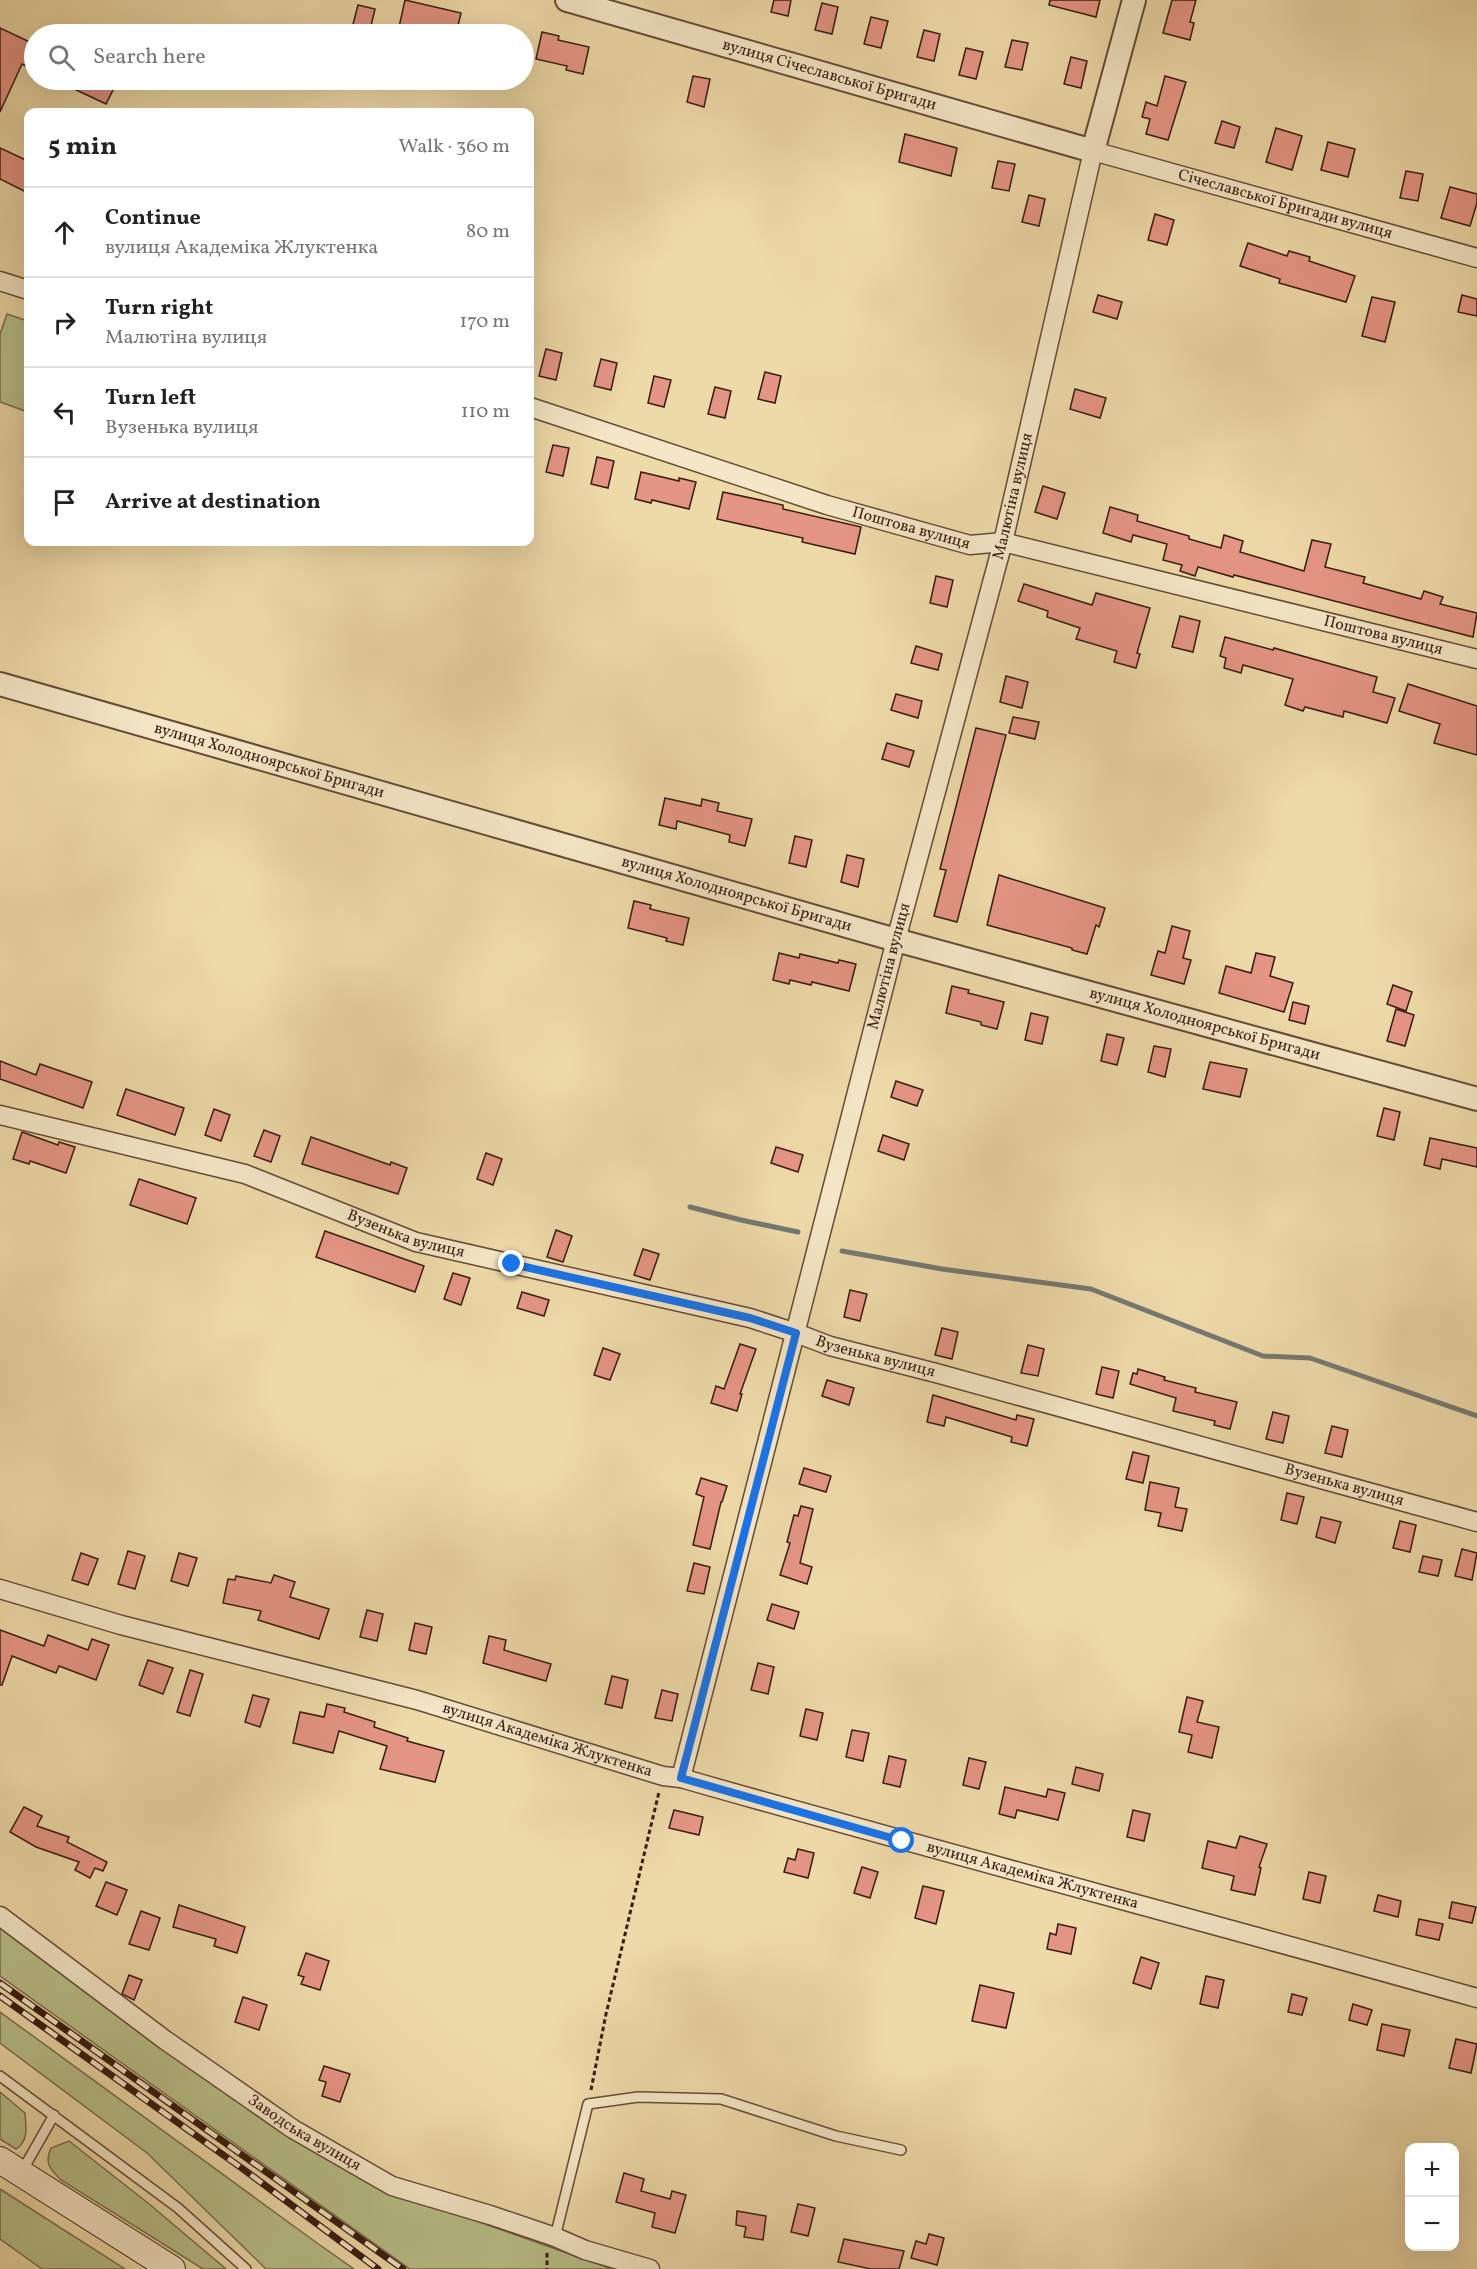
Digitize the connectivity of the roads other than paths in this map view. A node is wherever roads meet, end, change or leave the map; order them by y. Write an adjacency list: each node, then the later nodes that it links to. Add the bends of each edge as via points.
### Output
1 (567, 0): 3 (street, вулиця Січеславської Бригади)
2 (1134, 0): 3 (street)
3 (1092, 151): 4 (street, Січеславської Бригади вулиця); 8 (street, Малютіна вулиця)
4 (1477, 258)
5 (0, 281): 6 (street)
6 (24, 289)
7 (534, 408): 8 (street, Поштова вулиця, via 827,505 970,545)
8 (1002, 542): 9 (street, Поштова вулиця); 11 (street, Малютіна вулиця)
9 (1477, 659)
10 (0, 684): 11 (street, вулиця Холодноярської Бригади)
11 (896, 940): 12 (street, вулиця Холодноярської Бригади); 14 (street, Малютіна вулиця)
12 (1477, 1099)
13 (0, 1115): 14 (street, Вузенька вулиця, via 245,1174 416,1242 750,1318)
14 (796, 1333): 15 (street, Вузенька вулиця, via 830,1346); 17 (street, Малютіна вулиця)
15 (1477, 1521)
16 (0, 1589): 17 (street, вулиця Академіка Жлуктенка, via 121,1625 417,1700)
17 (672, 1777): 19 (street, вулиця Академіка Жлуктенка)
18 (0, 1916): 24 (street, Заводська вулиця, via 165,2040 293,2129 392,2186)
19 (1477, 1998)
20 (0, 2076): 21 (lane)
21 (54, 2115): 23 (lane); 26 (lane, via 178,2208)
22 (901, 2150): 24 (lane, via 836,2136 722,2099 638,2097 588,2104)
23 (11, 2167): 25 (main road)
24 (555, 2238): 27 (street, Заводська вулиця)
25 (172, 2269)
26 (246, 2269)
27 (650, 2269)

